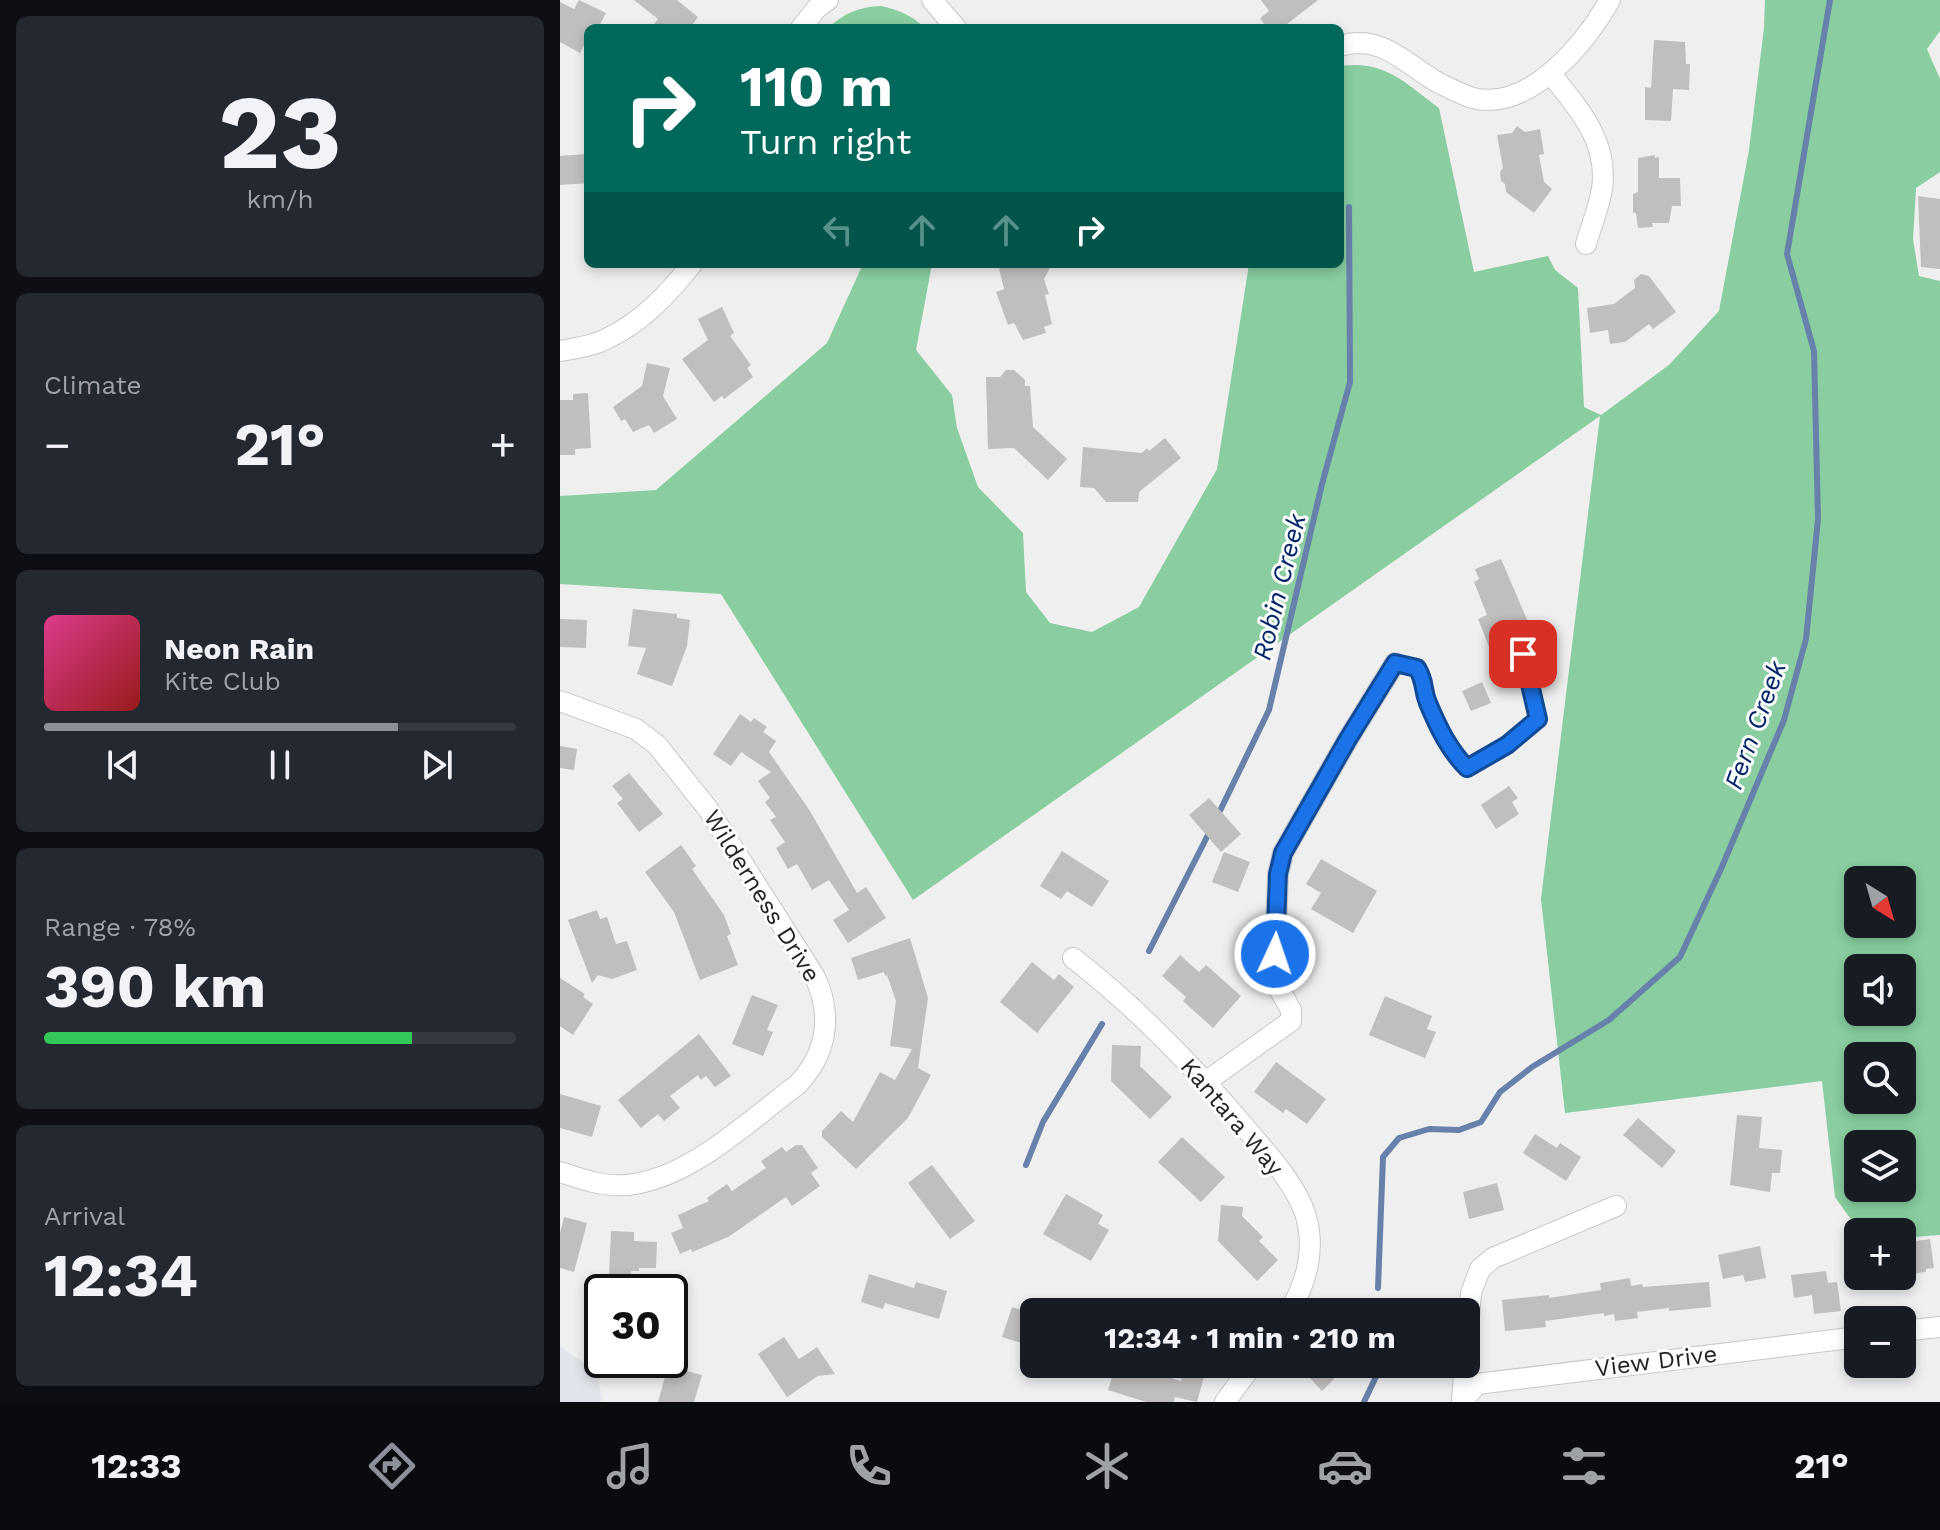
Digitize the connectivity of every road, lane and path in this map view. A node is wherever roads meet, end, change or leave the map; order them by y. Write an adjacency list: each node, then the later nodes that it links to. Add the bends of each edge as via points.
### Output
1 (828, 0): 4 (street)
2 (932, 0): 5 (street)
3 (1610, 0): 7 (street, via 1579,47)
4 (804, 24)
5 (953, 24)
6 (1344, 45): 7 (street, via 1361,42 1396,53 1437,82 1473,98 1512,94)
7 (1550, 73): 8 (street, via 1601,149 1602,191)
8 (1586, 244)
9 (688, 268): 10 (street, via 630,325 608,339)
10 (560, 351)
11 (1523, 654): 12 (lane, via 1538,719 1467,768 1452,752 1417,668)
12 (1395, 663): 15 (street, via 1283,853 1274,980 1291,1010 1291,1021)
13 (560, 701): 16 (street, Wilderness Drive, via 636,729 677,768 815,977 826,1018 821,1048 807,1074 691,1163 630,1185 597,1183)
14 (1073, 958): 15 (street, Kantara Way)
15 (1207, 1081): 18 (street, Kantara Way, via 1280,1169 1305,1214 1310,1258)
16 (560, 1172)
17 (1616, 1206): 23 (street, via 1493,1258 1480,1269 1468,1313)
18 (1297, 1298)
19 (1940, 1327): 20 (street)
20 (1916, 1330)
21 (1844, 1339): 23 (street, View Drive, via 1477,1384)
22 (1243, 1378): 24 (street)
23 (1462, 1401)
24 (1225, 1402)

